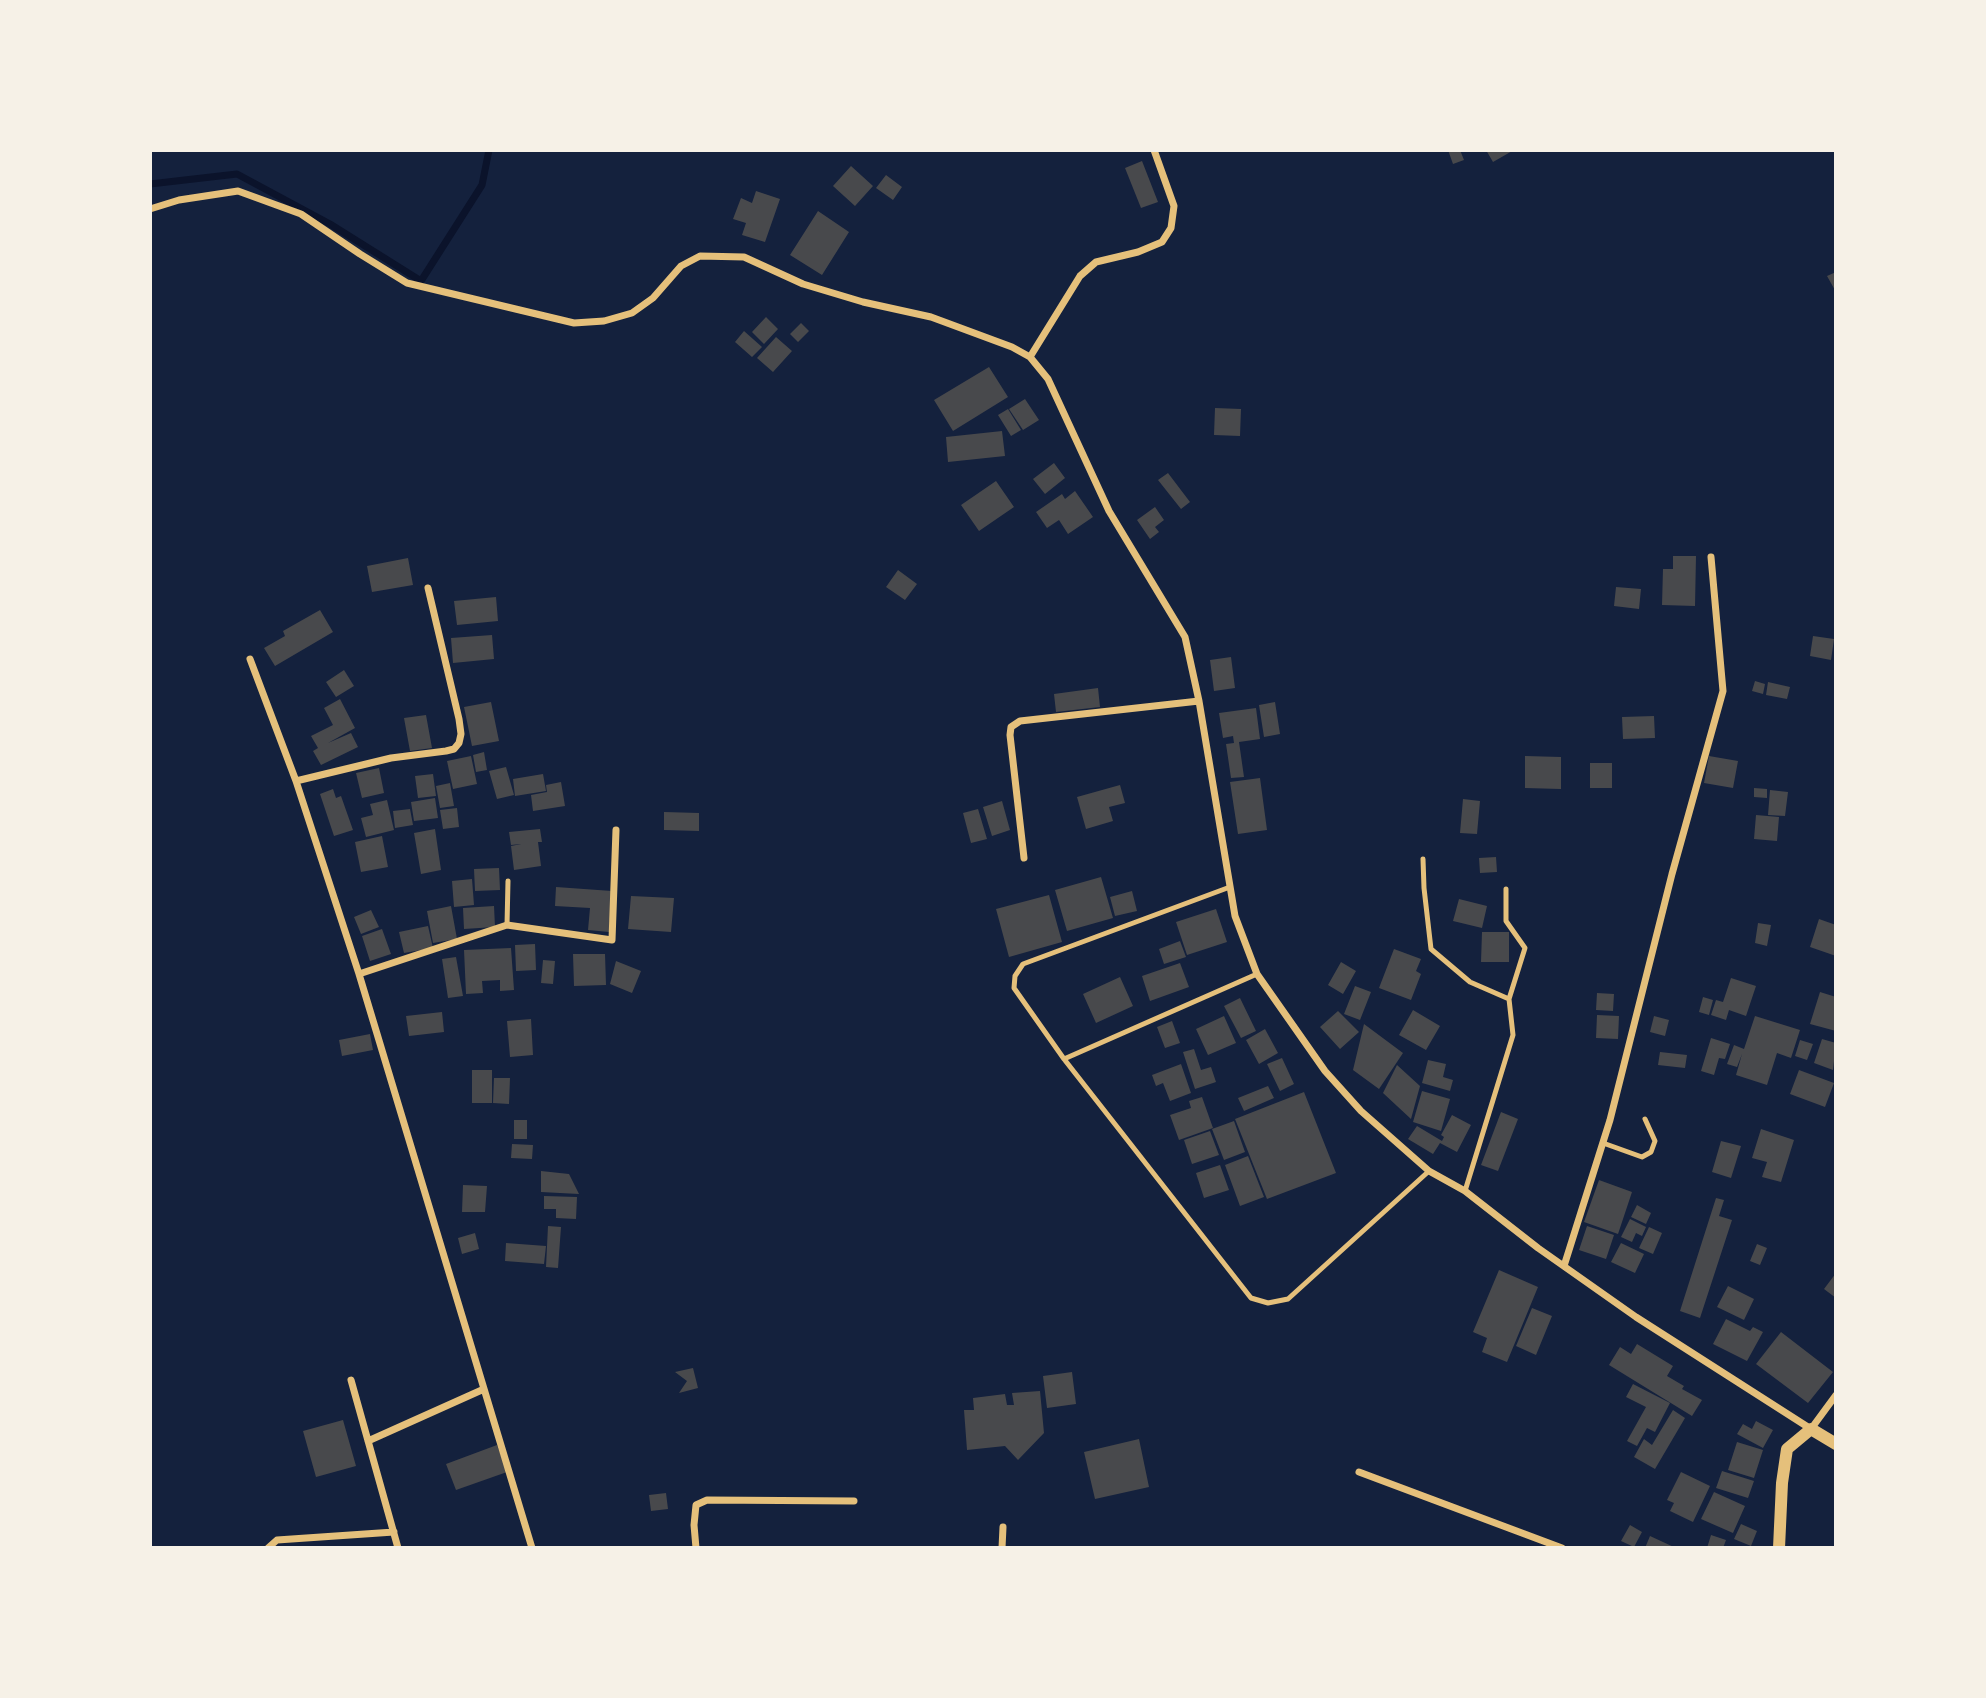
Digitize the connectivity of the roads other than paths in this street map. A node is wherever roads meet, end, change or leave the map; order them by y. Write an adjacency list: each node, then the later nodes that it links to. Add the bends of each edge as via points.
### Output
1 (1154, 150): 3 (street, via 1174,206 1171,228 1162,242 1096,262 1080,276)
2 (150, 209): 3 (street, via 238,191 301,214 407,283 574,323 632,313 653,298 681,266 700,256 744,257 803,284 931,317)
3 (1030, 357): 7 (street, via 1048,379 1109,511 1185,637)
4 (1711, 556): 21 (street, via 1723,691)
5 (428, 588): 8 (street, via 458,719 458,743 446,751 391,758)
6 (250, 659): 8 (street)
7 (1199, 701): 10 (street, via 1020,721 1011,727); 13 (street)
8 (296, 780): 16 (street)
9 (616, 830): 15 (street, via 612,940)
10 (1024, 858)
11 (1423, 859): 18 (lane, via 1431,949 1471,982)
12 (508, 881): 15 (lane)
13 (1230, 887): 17 (street, via 1235,916); 19 (lane, via 1023,964 1015,975 1014,988)
14 (1506, 889): 18 (lane, via 1506,921 1525,948)
15 (507, 925): 16 (street)
16 (359, 974): 26 (street)
17 (1257, 974): 19 (lane); 22 (street, via 1325,1071)
18 (1509, 999): 23 (lane, via 1513,1035)
19 (1064, 1059): 22 (lane, via 1251,1298 1268,1303 1288,1299)
20 (1645, 1119): 21 (lane, via 1655,1141 1651,1152 1642,1157)
21 (1604, 1143): 24 (street)
22 (1429, 1171): 23 (street)
23 (1465, 1191): 24 (street)
24 (1564, 1266): 28 (street)
25 (351, 1380): 29 (street)
26 (484, 1389): 29 (street); 37 (street)
27 (1836, 1395): 28 (street)
28 (1811, 1429): 30 (street); 41 (street, via 1787,1449)
29 (368, 1441): 34 (street)
30 (1836, 1444)
31 (1359, 1472): 40 (street)
32 (853, 1501): 38 (street, via 707,1500 696,1504)
33 (1003, 1527): 39 (street)
34 (394, 1532): 35 (street, via 276,1540); 36 (street)
35 (268, 1548)
36 (398, 1548)
37 (531, 1548)
38 (696, 1548)
39 (1002, 1548)
40 (1562, 1548)
41 (1779, 1548)

